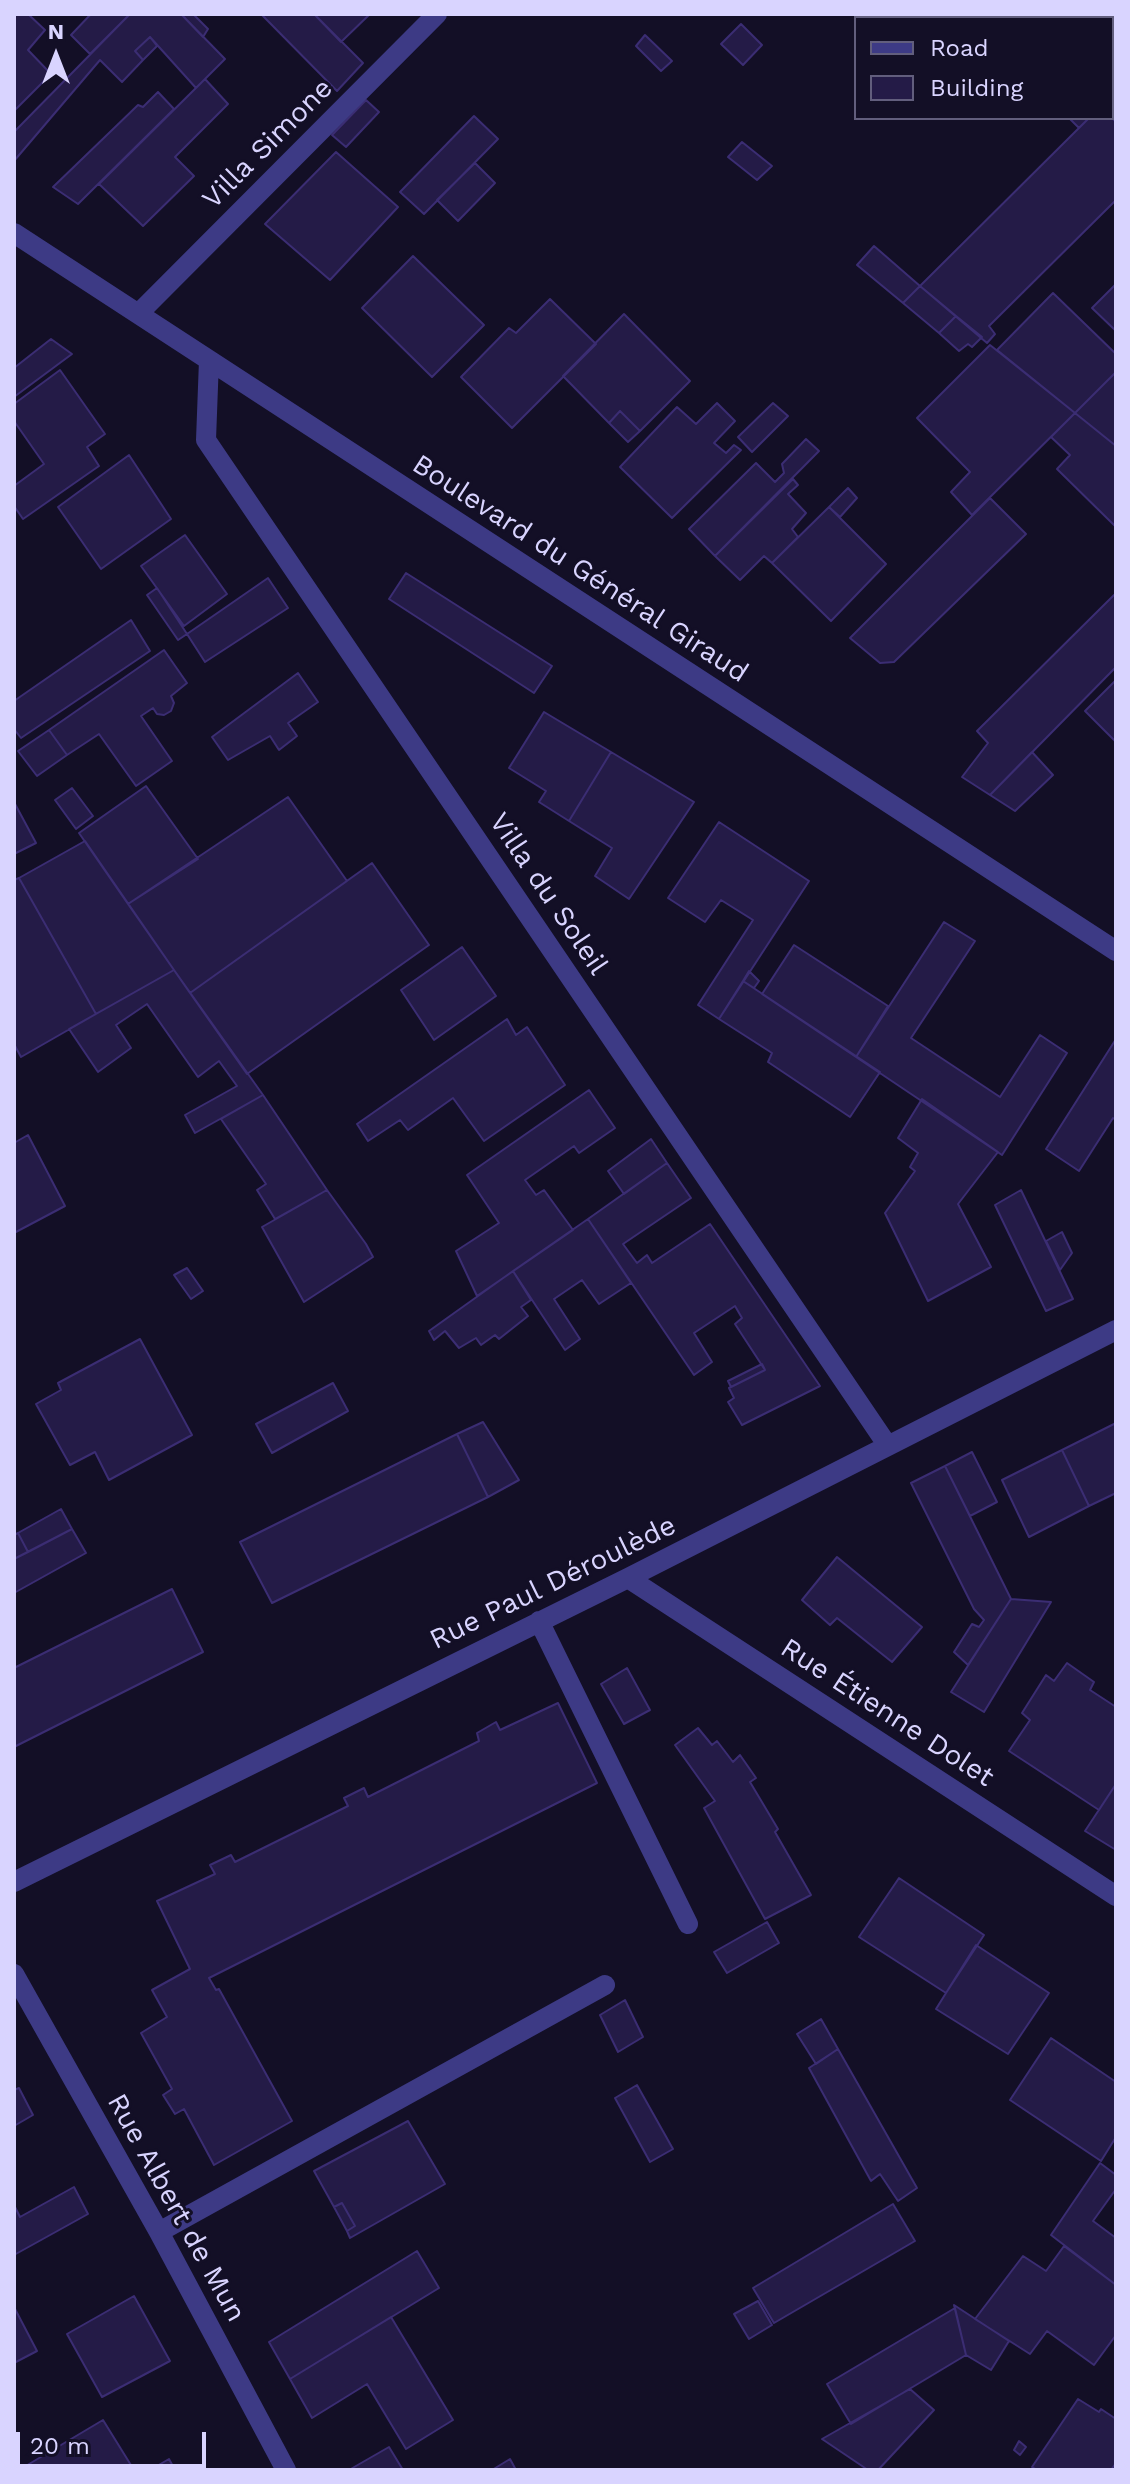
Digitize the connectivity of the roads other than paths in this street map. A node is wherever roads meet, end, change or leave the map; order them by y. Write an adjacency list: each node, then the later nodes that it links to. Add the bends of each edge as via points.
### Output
1 (437, 14): 3 (street, Villa Simone)
2 (14, 233): 3 (street, Boulevard du Général Giraud)
3 (138, 314): 4 (street, Boulevard du Général Giraud)
4 (209, 360): 5 (street, Boulevard du Général Giraud); 7 (street, Villa du Soleil, via 206,440)
5 (1116, 951)
6 (1116, 1330): 7 (street, Rue Paul Déroulède)
7 (888, 1446): 8 (street, Rue Paul Déroulède)
8 (628, 1578): 9 (street, Rue Paul Déroulède); 11 (street, Rue Étienne Dolet)
9 (539, 1621): 10 (street, Rue Paul Déroulède); 12 (street)
10 (14, 1882)
11 (1116, 1896)
12 (688, 1924)
13 (14, 1974): 15 (street, Rue Albert de Mun)
14 (605, 1985): 15 (street)
15 (159, 2232): 16 (street, Rue Albert de Mun)
16 (286, 2470)

